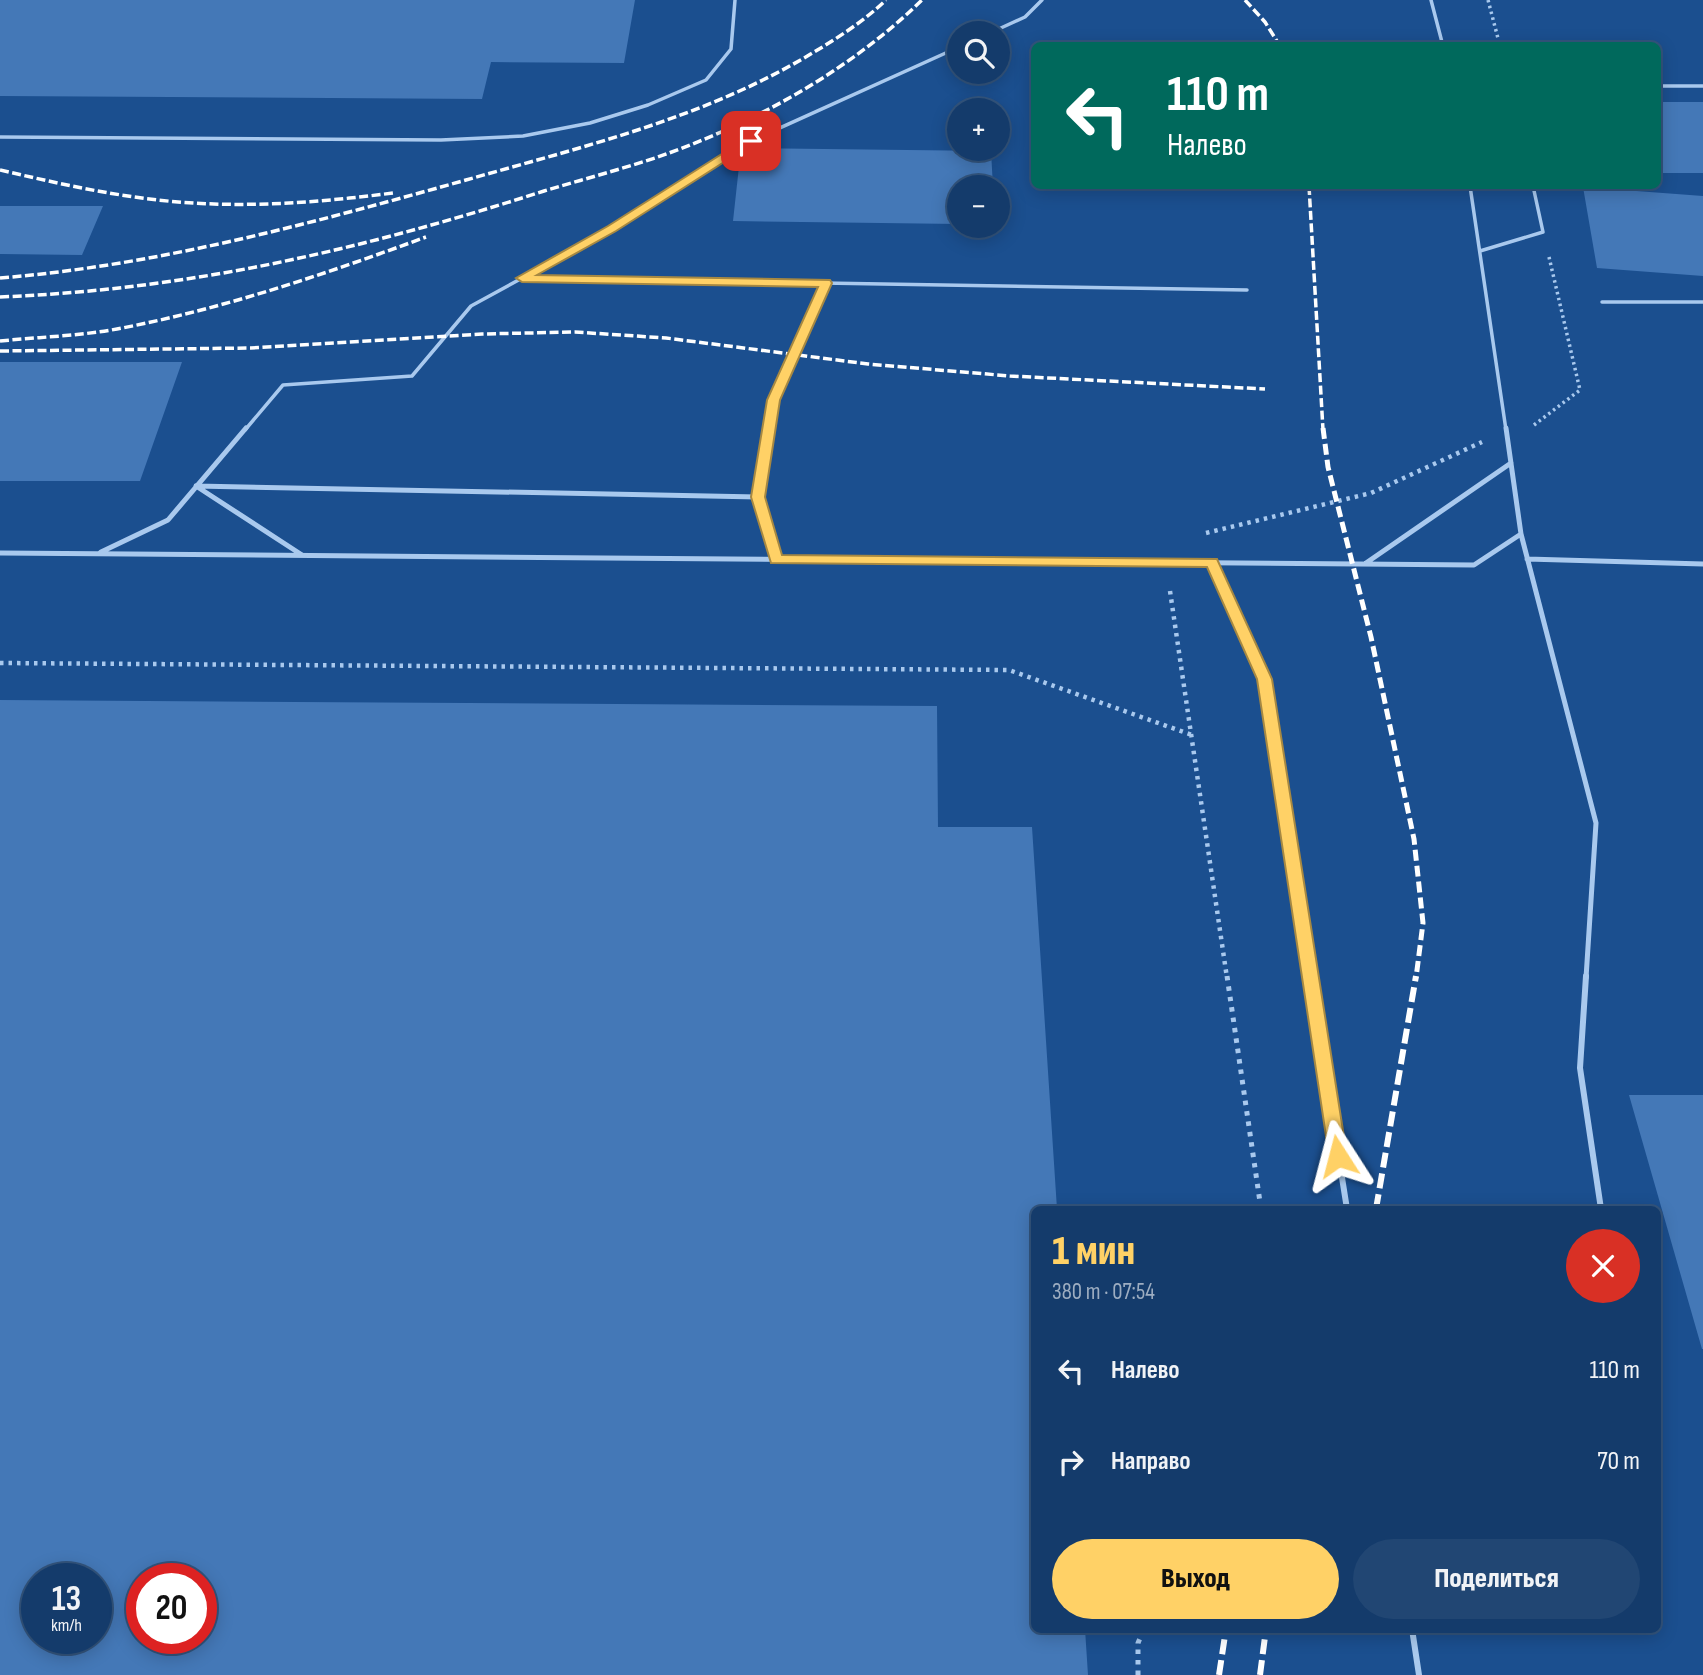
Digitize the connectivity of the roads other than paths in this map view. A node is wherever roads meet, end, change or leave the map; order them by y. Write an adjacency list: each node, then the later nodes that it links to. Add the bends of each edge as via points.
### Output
1 (735, 0): 9 (lane, via 731,49 706,80 602,120 523,136 441,141)
2 (1042, 0): 4 (lane, via 1025,18)
3 (1431, 0): 5 (lane)
4 (1010, 24)
5 (1442, 42)
6 (947, 52): 13 (lane, via 751,141 612,229)
7 (1661, 86): 8 (lane)
8 (1703, 86)
9 (0, 137)
10 (1470, 189): 12 (lane)
11 (1534, 189): 12 (lane, via 1544,232)
12 (1480, 251): 18 (lane)
13 (522, 278): 14 (lane); 19 (lane, via 471,306 412,376 283,384)
14 (826, 283): 15 (lane); 20 (lane, via 774,400)
15 (1247, 290)
16 (1602, 302): 17 (lane)
17 (1703, 302)
18 (1511, 463): 21 (lane); 28 (lane)
19 (196, 486): 20 (lane); 23 (lane, via 168,520); 24 (lane)
20 (758, 497): 25 (lane)
21 (1521, 534): 26 (lane); 28 (lane, via 1474,565)
22 (0, 553): 23 (lane)
23 (97, 554): 24 (lane)
24 (302, 555): 25 (lane)
25 (776, 559): 27 (lane)
26 (1527, 559): 29 (lane); 31 (lane, via 1596,824 1580,1068)
27 (1212, 562): 28 (lane); 30 (lane, via 1265,679)
28 (1365, 564)
29 (1703, 564)
30 (1347, 1206)
31 (1601, 1206)
32 (1413, 1633): 33 (lane)
33 (1419, 1675)

